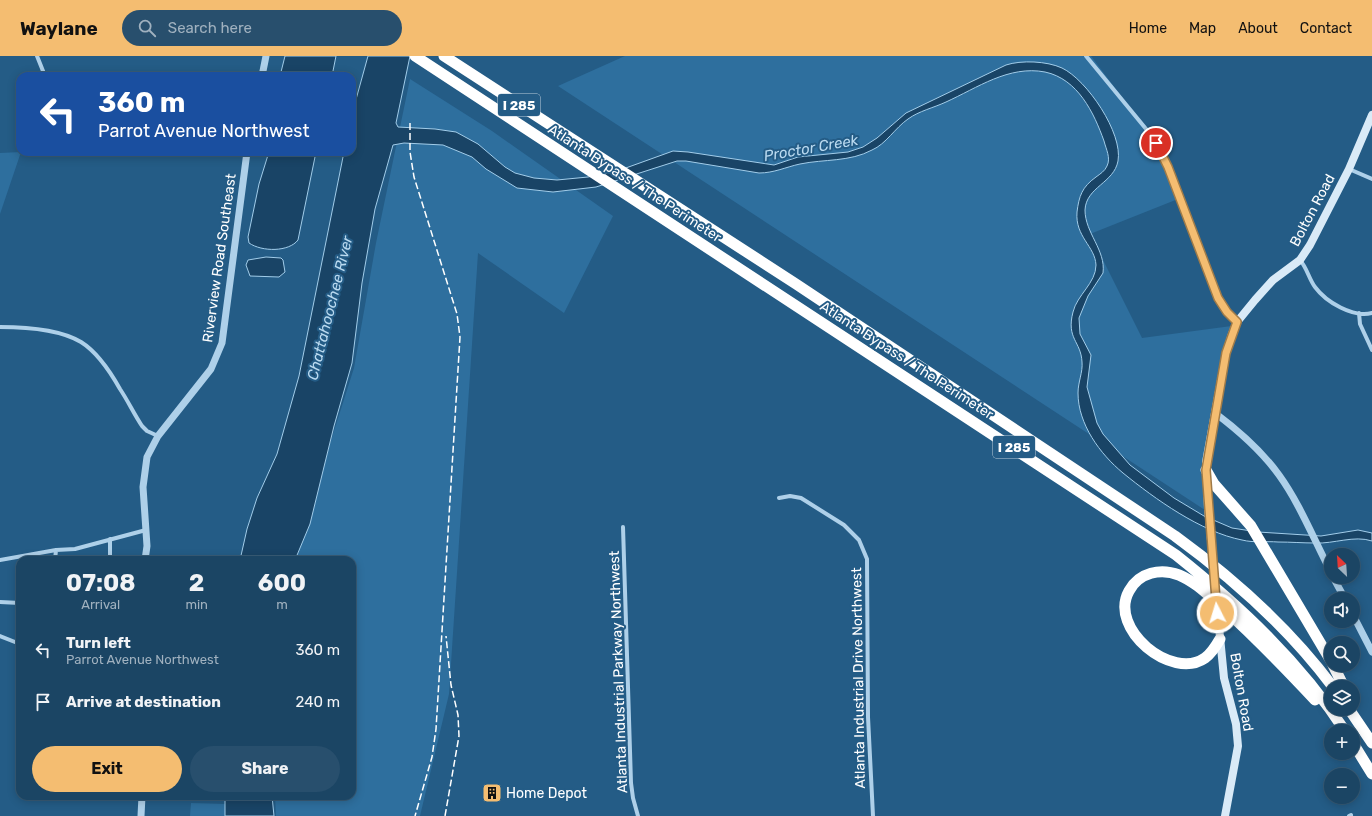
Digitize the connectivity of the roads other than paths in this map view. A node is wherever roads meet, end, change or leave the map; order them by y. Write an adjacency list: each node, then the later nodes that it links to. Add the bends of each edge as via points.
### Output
1 (37, 56): 6 (street)
2 (266, 56): 7 (street)
3 (415, 56): 46 (highway, Atlanta Bypass / The Perimeter / I 285, via 1176,555 1235,604 1272,640 1307,679)
4 (1086, 56): 15 (street, via 1151,135 1160,150 1218,298)
5 (445, 57): 41 (highway, Atlanta Bypass / The Perimeter / I 285, via 796,284 1175,536 1244,590 1283,628)
6 (43, 72)
7 (263, 72)
8 (1372, 115): 10 (main road, Bolton Road)
9 (246, 156): 19 (street, Riverview Road Southeast, via 222,343 203,380)
10 (1349, 169): 11 (street); 12 (main road, Bolton Road)
11 (1372, 179)
12 (1300, 260): 14 (street, via 1321,294 1340,307); 15 (main road, Bolton Road, via 1273,280)
13 (1372, 312): 14 (street)
14 (1359, 313): 17 (street, via 1360,324)
15 (1237, 322): 18 (main road, Bolton Road, via 1226,353)
16 (0, 326): 19 (street, via 56,333 82,343 107,369 142,426)
17 (1372, 350)
18 (1215, 413): 20 (main road, Bolton Road); 31 (street, via 1266,458 1292,494)
19 (158, 436): 23 (street, Riverview Road Southeast, via 151,446 145,468 143,487)
20 (1206, 470): 37 (main road, Bolton Road, bridge); 39 (highway, via 1214,484 1251,526)
21 (779, 498): 53 (street, Atlanta Industrial Drive Northwest, via 801,498 844,525 859,540 867,559 868,717)
22 (623, 527): 52 (street, Atlanta Industrial Parkway Northwest, via 631,783)
23 (146, 530): 24 (street); 29 (street, Riverview Road Southeast)
24 (110, 539): 25 (street, via 75,549); 28 (street)
25 (56, 550): 26 (street); 27 (street)
26 (22, 556)
27 (55, 556)
28 (110, 556)
29 (145, 556)
30 (16, 557): 32 (street)
31 (1324, 559)
32 (0, 560)
33 (0, 602): 34 (street)
34 (16, 603)
35 (1360, 628): 40 (street)
36 (0, 636): 38 (street)
37 (1220, 639): 45 (highway, via 1207,656 1195,662 1176,661 1157,654 1140,641 1129,627 1125,611 1129,590 1139,579 1152,572 1171,573 1190,581 1250,632); 54 (main road, Bolton Road, via 1224,678 1236,724 1238,746)
38 (16, 642)
39 (1324, 649)
40 (1372, 652)
41 (1327, 680)
42 (1354, 716): 44 (highway)
43 (1356, 716): 44 (highway)
44 (1357, 720): 47 (highway)
45 (1337, 724)
46 (1339, 724)
47 (1372, 743)
48 (1360, 754): 49 (highway)
49 (1372, 774)
50 (142, 800): 51 (street)
51 (141, 816)
52 (638, 816)
53 (873, 816)
54 (1226, 816)

